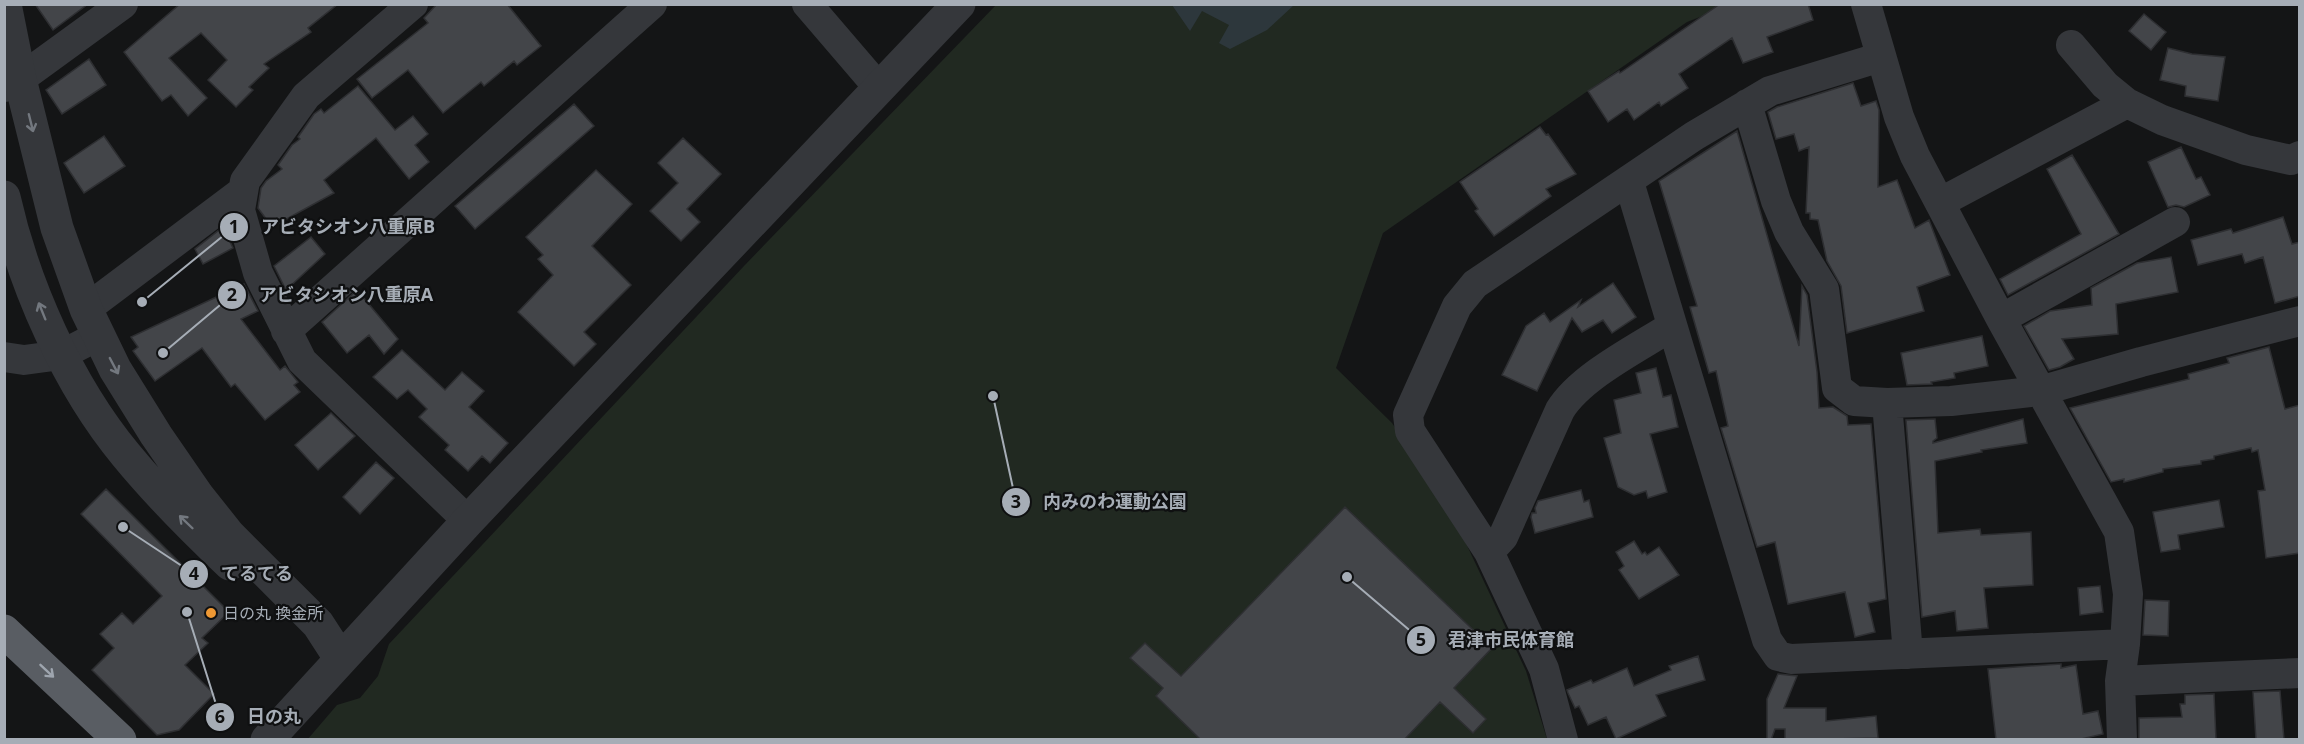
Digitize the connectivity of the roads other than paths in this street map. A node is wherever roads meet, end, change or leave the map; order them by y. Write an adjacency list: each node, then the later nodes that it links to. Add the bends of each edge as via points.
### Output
1 (5, 4): 10 (street)
2 (123, 4): 10 (street)
3 (413, 4): 16 (street, via 306,96 244,181)
4 (652, 4): 24 (street)
5 (807, 4): 11 (street)
6 (959, 4): 11 (street)
7 (1866, 4): 9 (street)
8 (2071, 45): 12 (street, via 2105,85)
9 (1881, 57): 13 (street, via 1770,91); 18 (street, via 1915,156)
10 (12, 83): 22 (street, one-way to 22, via 57,228)
11 (879, 88): 29 (street)
12 (2127, 103): 14 (street, via 2246,150 2291,160); 18 (street)
13 (1747, 104): 15 (street); 28 (street, via 1776,201 1789,232 1824,289 1837,388 1854,401)
14 (2300, 156)
15 (1629, 182): 23 (street); 30 (street, via 1475,284 1457,306 1408,415 1410,431)
16 (243, 191): 22 (street); 24 (street, via 240,210 258,273)
17 (4, 197): 25 (street, one-way to 17, via 28,276)
18 (1941, 202): 20 (street)
19 (2175, 222): 20 (street)
20 (2001, 319): 27 (street)
21 (2300, 321): 27 (street)
22 (92, 322): 25 (street); 34 (street, one-way to 34, via 132,398 198,496 229,536 318,624)
23 (1672, 326): 30 (street, via 1569,395 1503,537); 33 (street, via 1767,640 1778,656 1791,659)
24 (286, 331): 29 (street, via 302,361)
25 (61, 355): 26 (street, via 24,360); 34 (street, one-way to 25, via 307,637 177,513 125,453)
26 (4, 357)
27 (2040, 391): 28 (street, via 1951,401); 32 (street, via 2119,532 2128,594)
28 (1887, 403): 33 (street)
29 (468, 521): 34 (street)
30 (1489, 552): 39 (street, via 1544,669)
31 (4, 631): 37 (highway, one-way to 37)
32 (2126, 644): 33 (street); 36 (street)
33 (1908, 654)
34 (340, 658): 38 (street)
35 (2300, 674): 36 (street)
36 (2121, 681): 40 (street)
37 (120, 740)
38 (267, 740)
39 (1563, 740)
40 (2122, 740)

